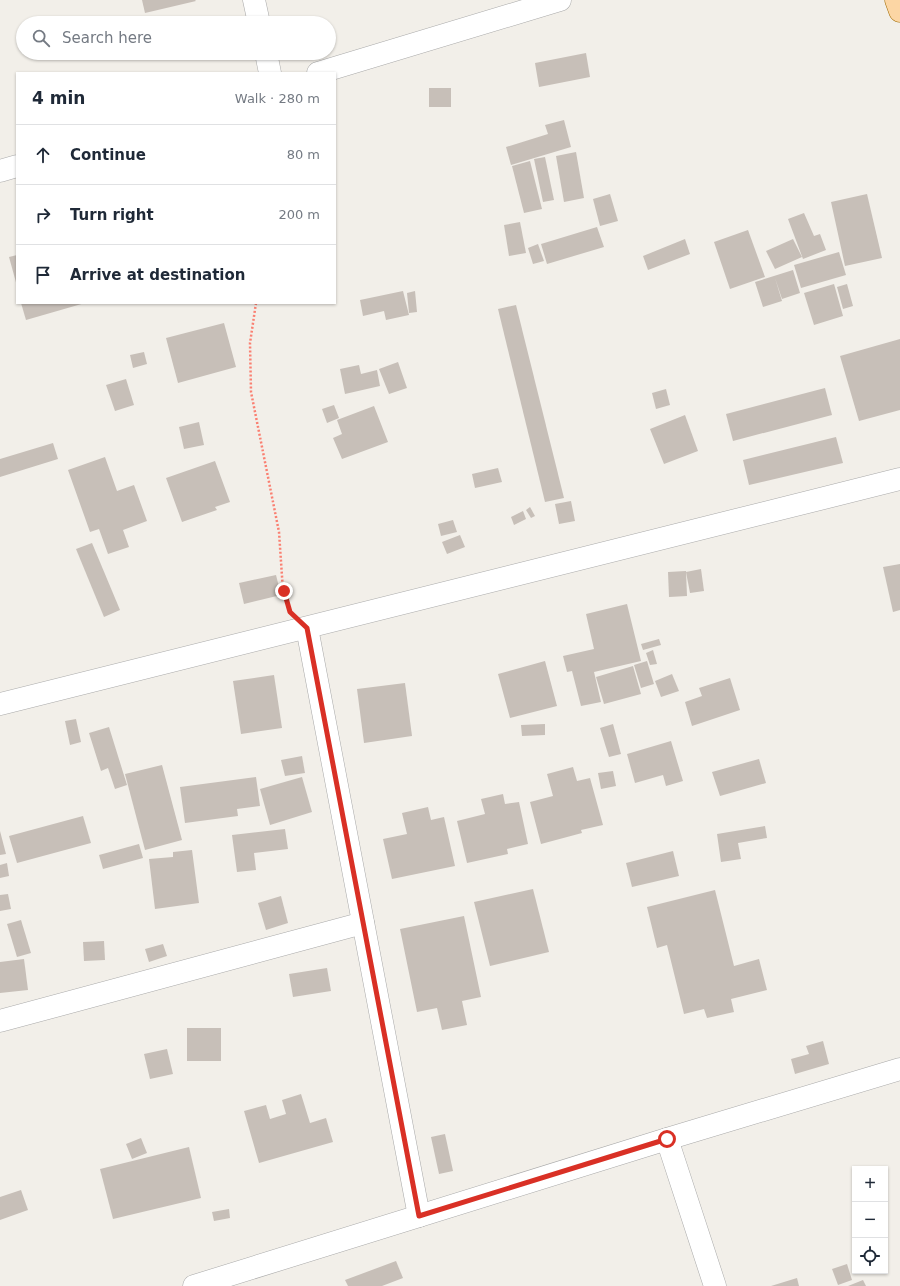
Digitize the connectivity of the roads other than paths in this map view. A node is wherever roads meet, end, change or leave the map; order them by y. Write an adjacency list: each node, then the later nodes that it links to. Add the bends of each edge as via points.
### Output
1 (254, 0): 5 (street)
2 (560, 0): 8 (street)
3 (896, 0): 4 (main road)
4 (900, 11)
5 (257, 16)
6 (267, 60): 7 (street)
7 (270, 72)
8 (321, 72)
9 (16, 166): 10 (street)
10 (0, 171)
11 (900, 479): 12 (street)
12 (307, 628): 13 (street); 14 (street)
13 (0, 704)
14 (363, 923): 15 (street); 18 (street)
15 (0, 1021)
16 (900, 1069): 17 (street)
17 (667, 1139): 18 (street); 20 (street)
18 (419, 1216): 19 (street)
19 (194, 1286)
20 (715, 1286)

